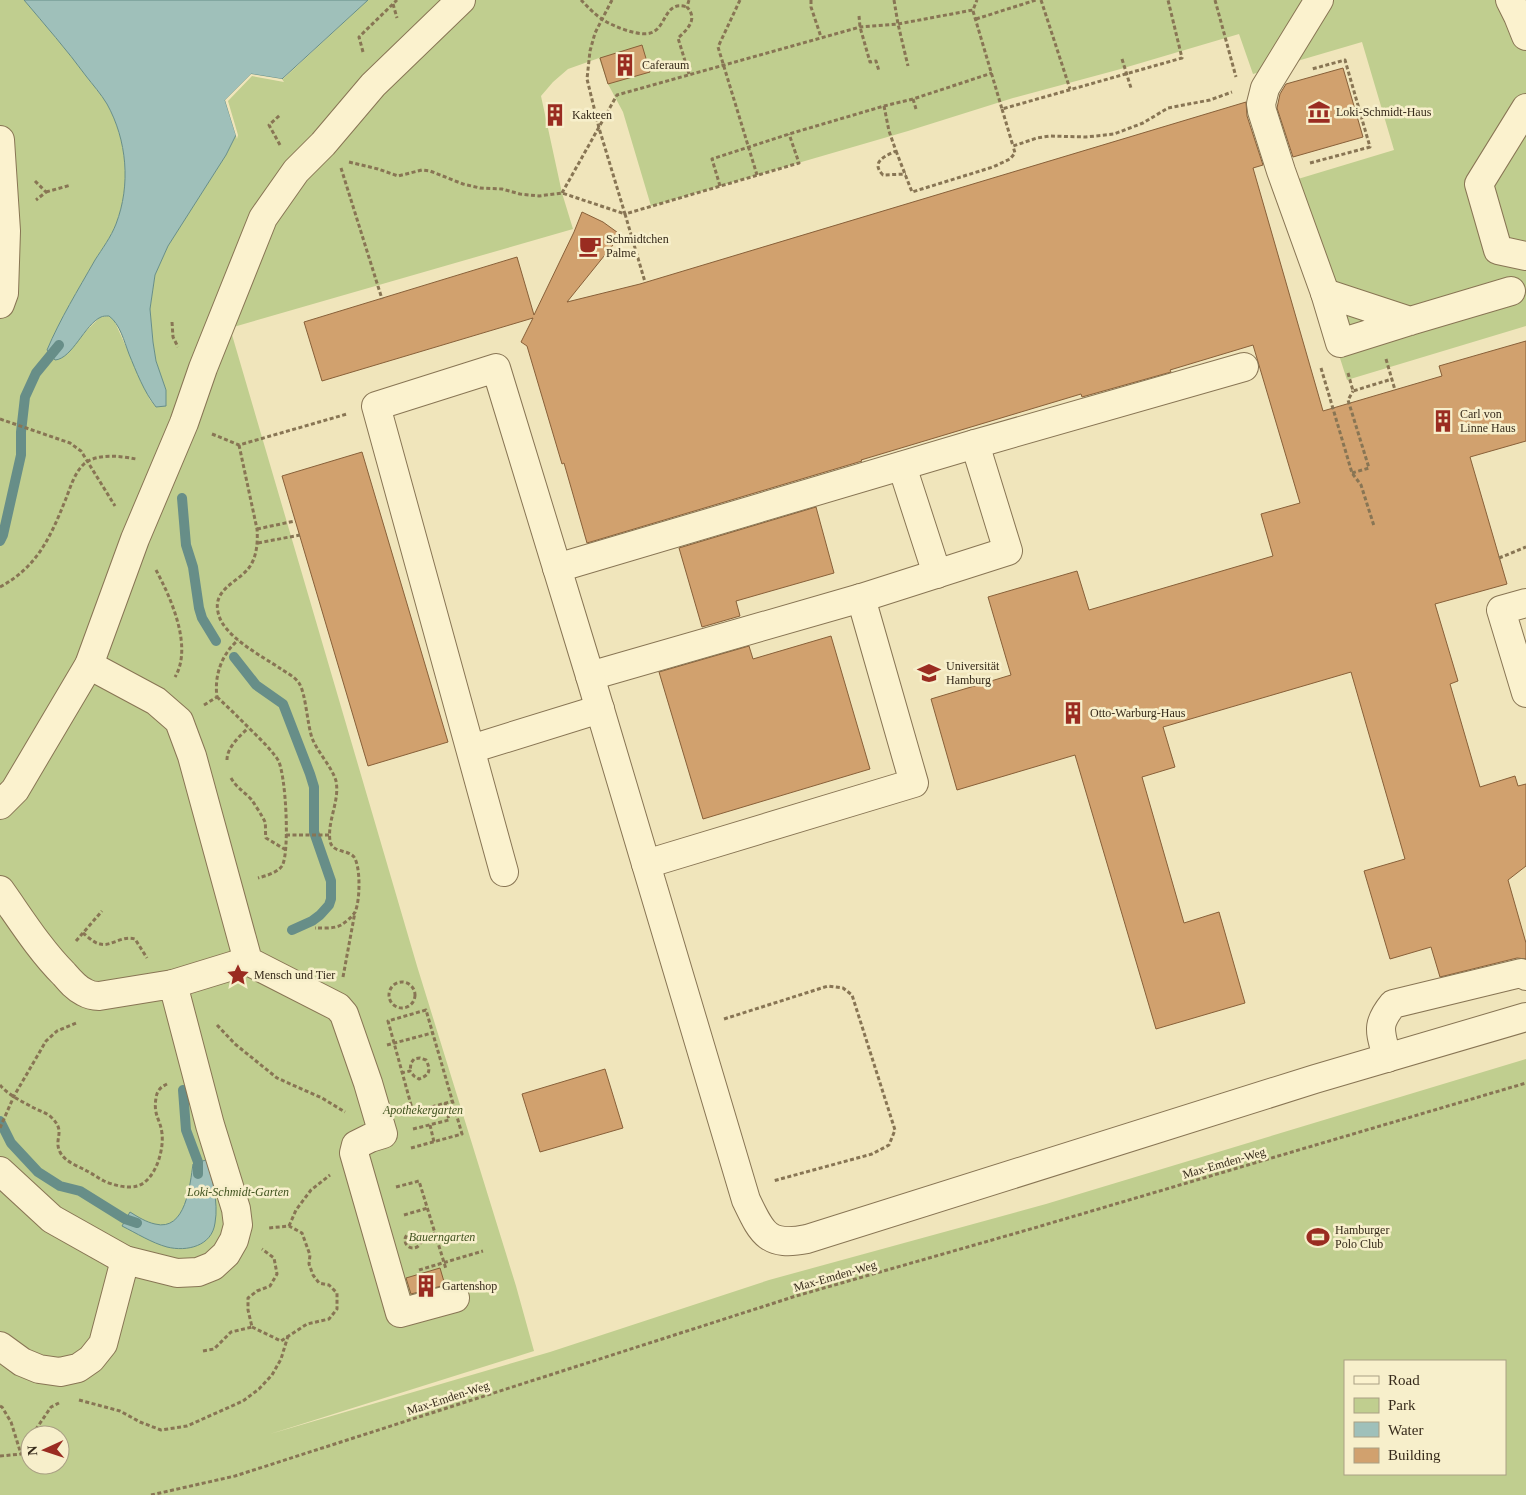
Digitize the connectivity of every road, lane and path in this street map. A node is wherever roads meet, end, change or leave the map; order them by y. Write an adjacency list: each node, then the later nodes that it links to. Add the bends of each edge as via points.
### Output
1 (398, 0): 24 (path)
2 (461, 0): 51 (lane, via 373,85)
3 (581, 0): 19 (path)
4 (612, 0): 19 (path)
5 (689, 0): 16 (path)
6 (740, 0): 28 (path, via 718,47)
7 (811, 0): 25 (path)
8 (894, 0): 21 (path)
9 (977, 0): 17 (path)
10 (1036, 0): 20 (path)
11 (1042, 0): 36 (path)
12 (1168, 0): 33 (path, via 1182,58)
13 (1215, 0): 26 (path)
14 (1319, 0): 52 (lane, via 1262,95 1260,104)
15 (1510, 0): 23 (lane)
16 (687, 7): 19 (path, via 677,5 672,8 660,27 645,35); 34 (path, via 692,17 691,24 678,38)
17 (973, 10): 20 (path); 21 (path)
18 (859, 16): 22 (path)
19 (601, 19): 45 (path, via 590,51 587,79)
20 (976, 19): 32 (path)
21 (898, 24): 22 (path); 29 (path)
22 (860, 27): 25 (path); 30 (path, via 870,62 876,61)
23 (1526, 36)
24 (359, 37)
25 (821, 37): 28 (path)
26 (1226, 42)
27 (1122, 59): 33 (path)
28 (723, 64): 34 (path); 49 (path)
29 (908, 66)
30 (879, 70)
31 (1307, 71): 52 (path, via 1345,60 1370,147)
32 (992, 73): 38 (path); 42 (path)
33 (1126, 73): 35 (path); 36 (path)
34 (688, 74): 45 (path, via 617,95)
35 (1131, 88)
36 (1070, 89): 42 (path)
37 (1239, 89): 48 (path, via 1210,100 1168,108 1143,123 1114,134 1050,136)
38 (913, 99): 39 (path); 41 (path)
39 (884, 106): 46 (path); 50 (path)
40 (1526, 108): 60 (lane, via 1479,184)
41 (916, 109)
42 (1002, 109): 48 (path)
43 (280, 114): 44 (path)
44 (271, 122)
45 (599, 128): 58 (path); 59 (path)
46 (789, 134): 49 (path); 54 (path, via 799,163)
47 (0, 140): 66 (lane, via 6,231 4,293)
48 (1013, 146): 53 (path, via 1015,153 1010,159 993,167 912,192)
49 (749, 147): 54 (path); 56 (path, via 712,158)
50 (896, 151): 53 (path); 53 (path, via 882,157 878,168 883,176)
51 (330, 152): 58 (path, via 398,176 422,170 480,188 539,196); 65 (path); 76 (lane, via 296,171 263,218)
52 (1281, 171): 64 (lane)
53 (906, 174)
54 (757, 175): 56 (path)
55 (71, 185): 57 (path)
56 (720, 186): 59 (path)
57 (46, 192)
58 (562, 193): 59 (path)
59 (625, 214): 62 (path)
60 (1498, 250): 61 (lane); 63 (lane)
61 (1526, 256)
62 (645, 282)
63 (1518, 289): 67 (lane)
64 (1325, 293): 67 (lane); 68 (lane)
65 (382, 299)
66 (0, 304)
67 (1410, 320): 68 (lane)
68 (1340, 343): 72 (path)
69 (1244, 367): 75 (lane)
70 (1321, 368): 79 (path)
71 (1395, 390): 72 (path, via 1391,378)
72 (1353, 391): 79 (path, via 1348,400 1369,468)
73 (376, 406): 82 (path, via 239,445); 88 (lane, via 496,368); 102 (lane)
74 (0, 420): 77 (path, via 70,443)
75 (975, 444): 78 (lane); 89 (lane, via 1008,551)
76 (168, 460): 77 (path, via 115,456); 84 (lane)
77 (88, 462): 84 (path); 90 (path, via 73,482 46,543 26,569)
78 (902, 466): 88 (lane); 89 (lane)
79 (1352, 473): 81 (path, via 1361,485)
80 (295, 521): 82 (path)
81 (1374, 526)
82 (257, 529): 85 (path)
83 (300, 535): 85 (path)
84 (135, 539): 94 (lane); 98 (path, via 159,575 180,633 180,669)
85 (258, 543): 93 (path, via 248,569 224,588 218,599 220,620)
86 (1526, 547): 87 (path)
87 (1499, 558)
88 (557, 568): 95 (lane)
89 (937, 574): 91 (lane)
90 (0, 587)
91 (861, 598): 95 (lane); 109 (lane, via 914,782)
92 (1526, 603): 96 (lane, via 1501,610)
93 (238, 640): 97 (path, via 221,663 216,679); 107 (path, via 300,684 311,736 336,780)
94 (89, 665): 98 (lane); 105 (lane, via 15,790)
95 (590, 676): 100 (lane)
96 (1526, 693)
97 (217, 696): 99 (path); 101 (path)
98 (156, 701): 111 (lane, via 179,722 192,756)
99 (210, 701)
100 (600, 709): 102 (lane); 109 (lane)
101 (248, 728): 103 (path, via 227,754); 106 (path, via 265,744 281,768)
102 (471, 748): 110 (lane)
103 (228, 765)
104 (229, 772): 108 (path, via 265,821 266,838)
105 (0, 805)
106 (286, 835): 107 (path); 108 (path)
107 (330, 835): 113 (path, via 332,847 351,854 357,862 360,880)
108 (286, 850): 111 (path, via 278,870)
109 (646, 864): 127 (lane)
110 (504, 872)
111 (229, 887): 117 (lane)
112 (0, 890): 119 (lane)
113 (355, 911): 115 (path, via 339,927); 123 (path)
114 (102, 912): 116 (path)
115 (315, 928)
116 (83, 933): 118 (path, via 99,944 135,939); 119 (path)
117 (248, 961): 121 (lane); 123 (lane)
118 (149, 962)
119 (56, 966): 122 (lane)
120 (1526, 976): 132 (lane, via 1521,973 1393,1004 1383,1016 1380,1029)
121 (173, 984): 122 (lane, via 99,996); 160 (lane, via 238,1225 226,1254 213,1266 198,1272 177,1273)
122 (85, 993): 142 (path, via 84,1020 66,1026 46,1041)
123 (338, 1007): 135 (lane, via 348,1023)
124 (405, 1008): 124 (path, via 394,1006 389,999 390,989 398,982 410,984 415,992 413,1002); 125 (path)
125 (406, 1015): 128 (path, via 426,1010); 129 (path, via 388,1021)
126 (1526, 1017): 132 (lane)
127 (695, 1028): 154 (lane); 154 (path, via 828,986 843,988 852,995 895,1130 889,1146 872,1154)
128 (432, 1033): 129 (path); 143 (path)
129 (394, 1043): 131 (path); 134 (path)
130 (235, 1044): 140 (path, via 277,1078)
131 (386, 1046)
132 (1387, 1058): 154 (lane, via 789,1243 773,1239 759,1227)
133 (410, 1071): 133 (path, via 414,1059 426,1060 429,1066 425,1076 419,1079); 134 (path)
134 (402, 1073): 135 (path); 136 (path)
135 (368, 1082): 162 (lane, via 383,1134 356,1145 354,1153)
136 (405, 1082): 138 (path); 145 (path)
137 (1526, 1083): 175 (path, Max-Emden-Weg, via 796,1296 235,1476)
138 (396, 1084)
139 (0, 1085): 142 (path)
140 (309, 1092)
141 (156, 1095): 142 (path, via 155,1114 162,1133 162,1152 153,1173 144,1183 129,1187 105,1181 69,1162 59,1150 57,1124 50,1116)
142 (14, 1096): 149 (path)
143 (453, 1101): 144 (path); 150 (path, via 462,1134)
144 (445, 1103): 145 (path); 148 (path, via 449,1120)
145 (413, 1112): 146 (path)
146 (407, 1113)
147 (409, 1121): 148 (path, via 411,1130)
148 (430, 1125): 150 (path)
149 (0, 1128)
150 (434, 1142): 151 (path)
151 (404, 1150)
152 (0, 1171): 160 (lane, via 52,1220)
153 (420, 1181): 156 (path)
154 (743, 1189)
155 (311, 1190): 165 (path, via 289,1226 302,1233 310,1255 312,1275 337,1293 337,1309 330,1319 307,1324)
156 (435, 1233): 157 (path); 161 (path)
157 (421, 1238)
158 (260, 1242): 164 (path, via 274,1258 277,1274 270,1286 248,1298)
159 (484, 1251): 161 (path)
160 (125, 1260): 166 (lane, via 103,1344 92,1359 78,1368 60,1372 22,1362)
161 (444, 1263): 162 (path)
162 (390, 1278): 163 (lane, via 400,1314)
163 (455, 1298)
164 (252, 1327): 165 (path, via 281,1341); 167 (path, via 231,1332 214,1349)
165 (288, 1336): 168 (path, via 281,1360 259,1389 243,1401 187,1426 161,1430 120,1411)
166 (0, 1346)
167 (204, 1351)
168 (78, 1400)
169 (63, 1401): 171 (path, via 51,1407)
170 (0, 1406): 172 (path, via 11,1422)
171 (39, 1425)
172 (20, 1451)
173 (20, 1454): 174 (path)
174 (0, 1456)
175 (151, 1495)

